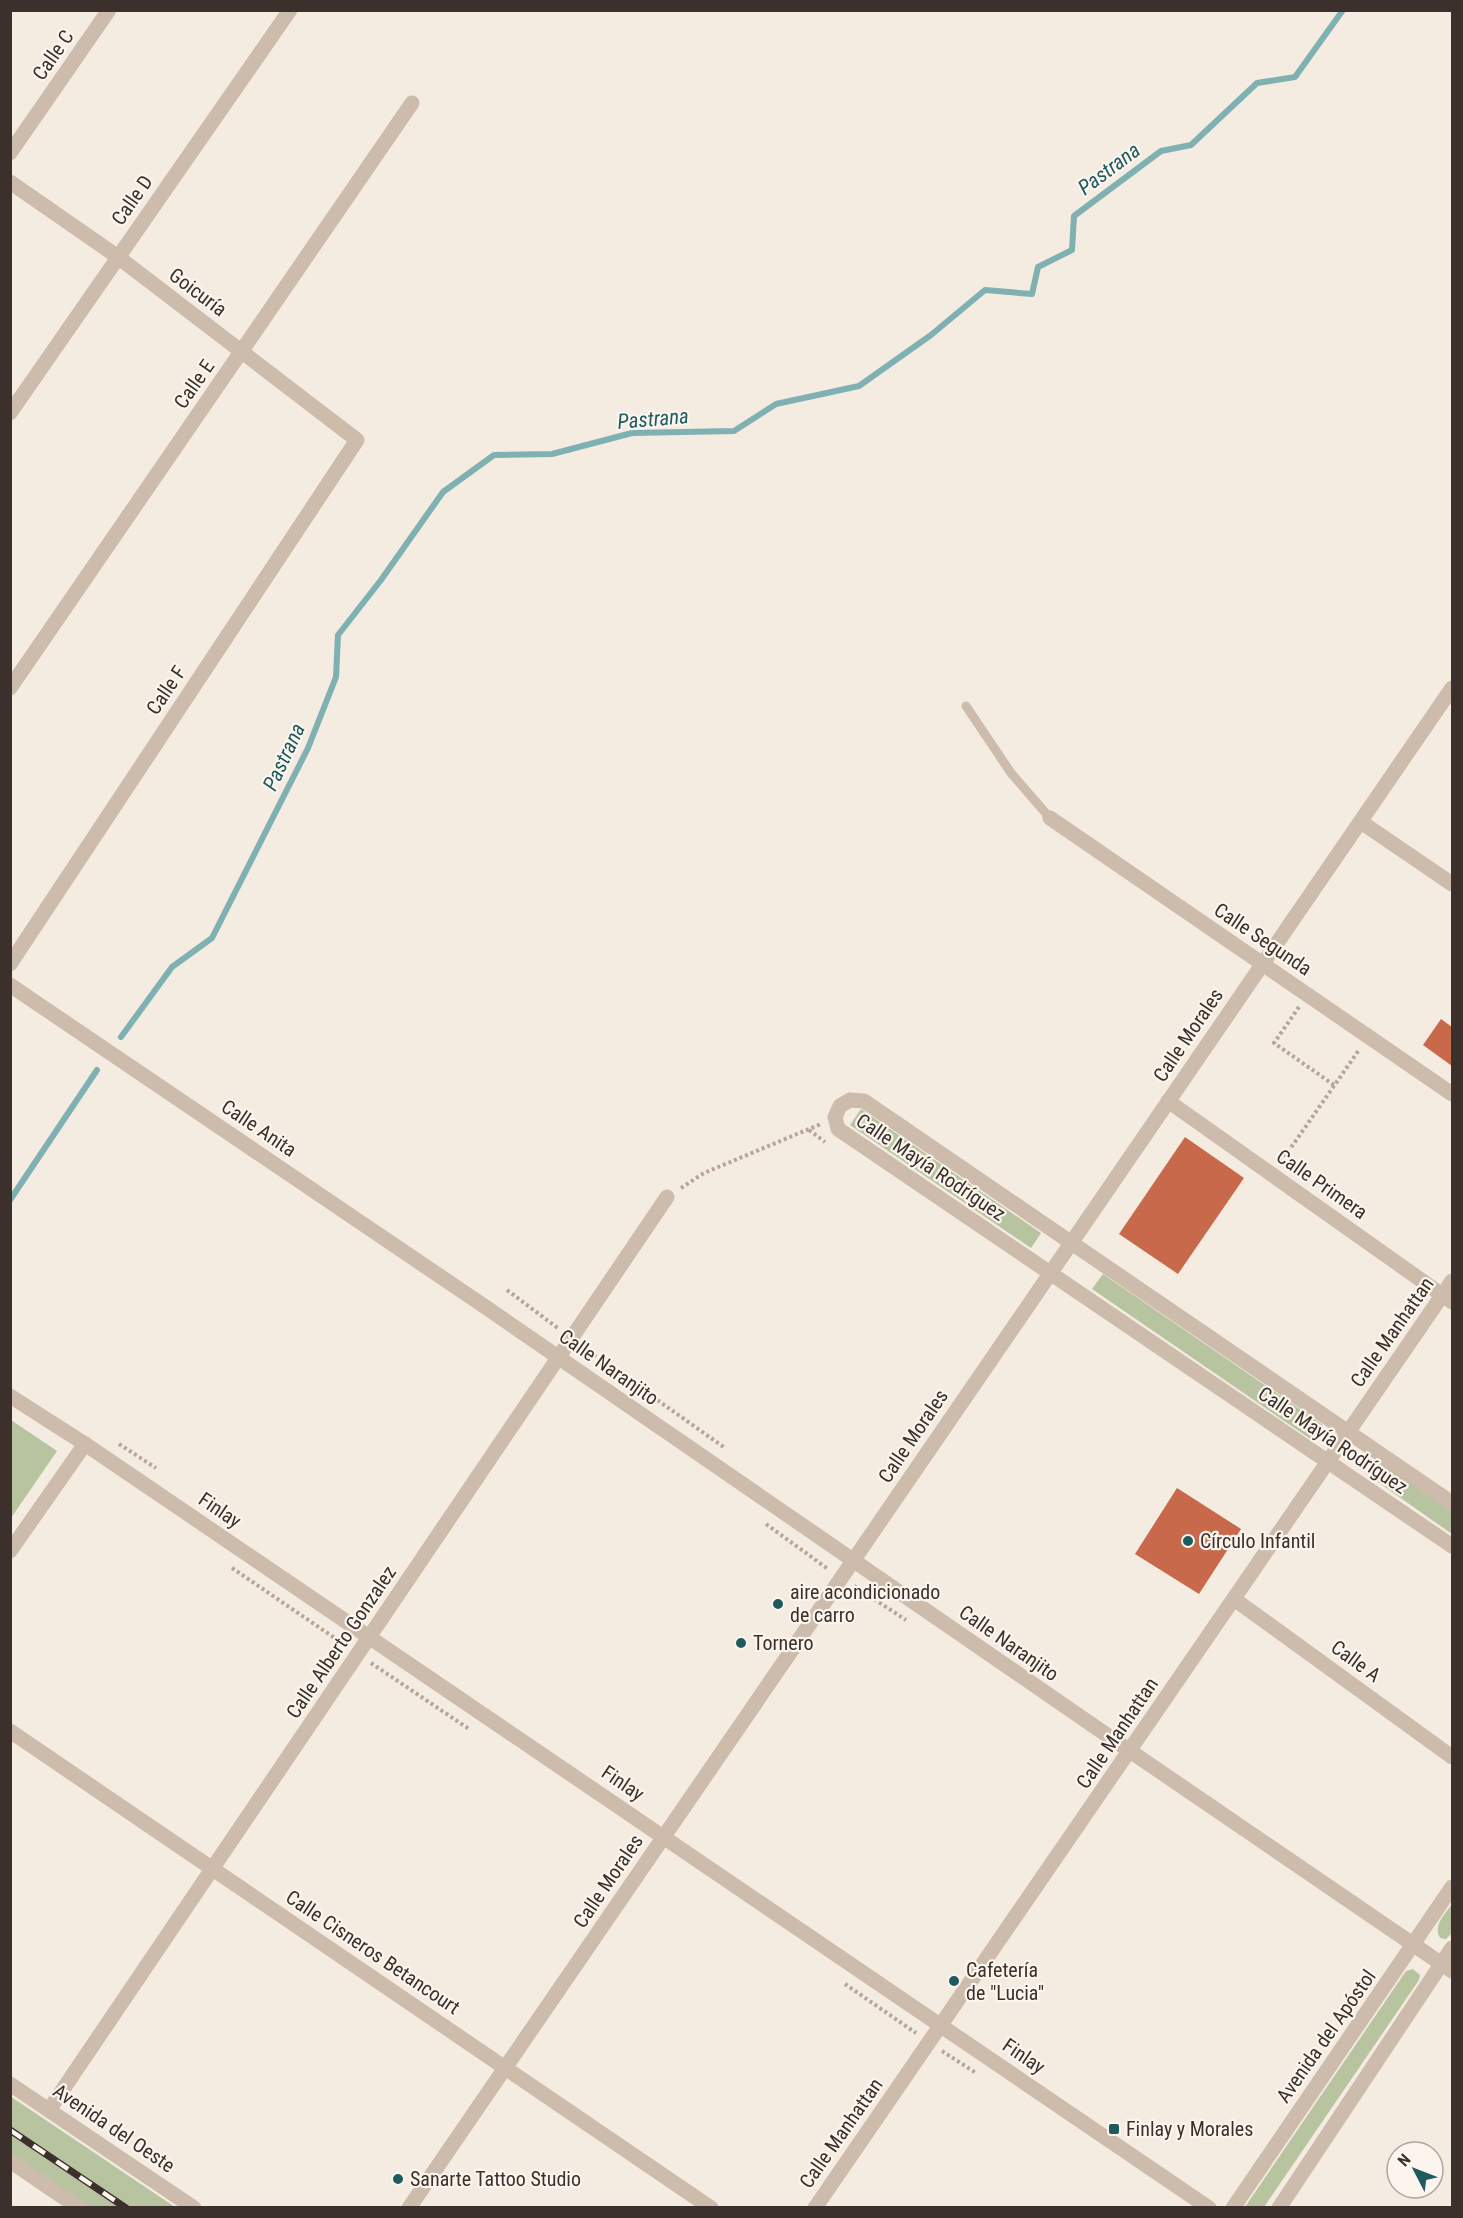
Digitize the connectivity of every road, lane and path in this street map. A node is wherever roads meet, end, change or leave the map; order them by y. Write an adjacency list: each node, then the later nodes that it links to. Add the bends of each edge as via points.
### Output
1 (109, 10): 4 (street, Calle C)
2 (290, 10): 6 (street, Calle D)
3 (412, 103): 7 (street, Calle E)
4 (10, 153)
5 (10, 182): 6 (street, Goicuría)
6 (117, 257): 7 (street, Goicuría); 8 (street, Calle D)
7 (242, 352): 9 (street, Goicuría); 10 (street, Calle E)
8 (10, 413)
9 (357, 440): 16 (street, Calle F)
10 (10, 688)
11 (1452, 688): 14 (street, Calle Morales)
12 (966, 706): 13 (lane, via 1011,773)
13 (1050, 818): 17 (street, Calle Segunda)
14 (1361, 822): 15 (street); 17 (street, Calle Morales)
15 (1452, 884)
16 (10, 964)
17 (1263, 964): 19 (street, Calle Segunda); 23 (street, Calle Morales)
18 (10, 985): 31 (street, Calle Anita)
19 (1308, 994): 20 (street, Calle Segunda); 21 (path, via 1274,1043)
20 (1369, 1037): 21 (path); 22 (street, Calle Segunda)
21 (1334, 1085): 25 (path)
22 (1452, 1094)
23 (1168, 1101): 25 (street, Calle Primera); 27 (street, Calle Morales)
24 (835, 1117): 26 (path, via 704,1173); 27 (street, Calle Mayía Rodríguez, via 840,1106 850,1100 864,1101); 28 (street, Calle Mayía Rodríguez, via 838,1129)
25 (1272, 1174): 30 (street, Calle Primera)
26 (667, 1197): 32 (street, Calle Alberto Gonzalez)
27 (1071, 1243): 28 (street, Calle Morales); 34 (street, Calle Mayía Rodríguez)
28 (1050, 1273): 36 (street, Calle Mayía Rodríguez); 40 (street, Calle Morales)
29 (1452, 1281): 30 (street, Calle Manhattan)
30 (1448, 1298): 34 (street, Calle Manhattan)
31 (484, 1306): 32 (street, Calle Naranjito)
32 (559, 1357): 40 (street, Calle Naranjito); 42 (street, Calle Alberto Gonzalez)
33 (10, 1396): 35 (street, Finlay)
34 (1348, 1431): 36 (street, Calle Manhattan); 37 (street, Calle Mayía Rodríguez)
35 (85, 1444): 39 (street); 42 (street, Finlay)
36 (1328, 1462): 38 (street, Calle Mayía Rodríguez); 41 (street, Calle Manhattan)
37 (1452, 1503)
38 (1452, 1546)
39 (10, 1551)
40 (853, 1561): 44 (street, Calle Naranjito); 46 (street, Calle Morales)
41 (1234, 1599): 44 (street, Calle Manhattan); 45 (street, Calle A)
42 (369, 1637): 46 (street, Finlay); 47 (street, Calle Alberto Gonzalez)
43 (10, 1731): 47 (street, Calle Cisneros Betancourt)
44 (1130, 1751): 49 (street, Calle Naranjito); 52 (street, Calle Manhattan)
45 (1452, 1757)
46 (664, 1836): 52 (street, Finlay); 53 (street, Calle Morales)
47 (212, 1868): 53 (street, Calle Cisneros Betancourt); 55 (street, Calle Alberto Gonzalez)
48 (1452, 1887): 49 (street, Avenida del Apóstol)
49 (1414, 1945): 51 (street, Calle Naranjito); 63 (street, Avenida del Apóstol)
50 (1452, 1948): 51 (street)
51 (1447, 1968): 64 (street)
52 (941, 2025): 61 (street, Calle Manhattan); 62 (street, Finlay)
53 (505, 2067): 59 (street, Calle Morales); 60 (street, Calle Cisneros Betancourt)
54 (10, 2084): 55 (street, Avenida del Oeste)
55 (49, 2110): 58 (street, Avenida del Oeste)
56 (10, 2161): 57 (street)
57 (79, 2208)
58 (194, 2208)
59 (409, 2208)
60 (711, 2208)
61 (815, 2208)
62 (1209, 2208)
63 (1233, 2208)
64 (1279, 2208)

